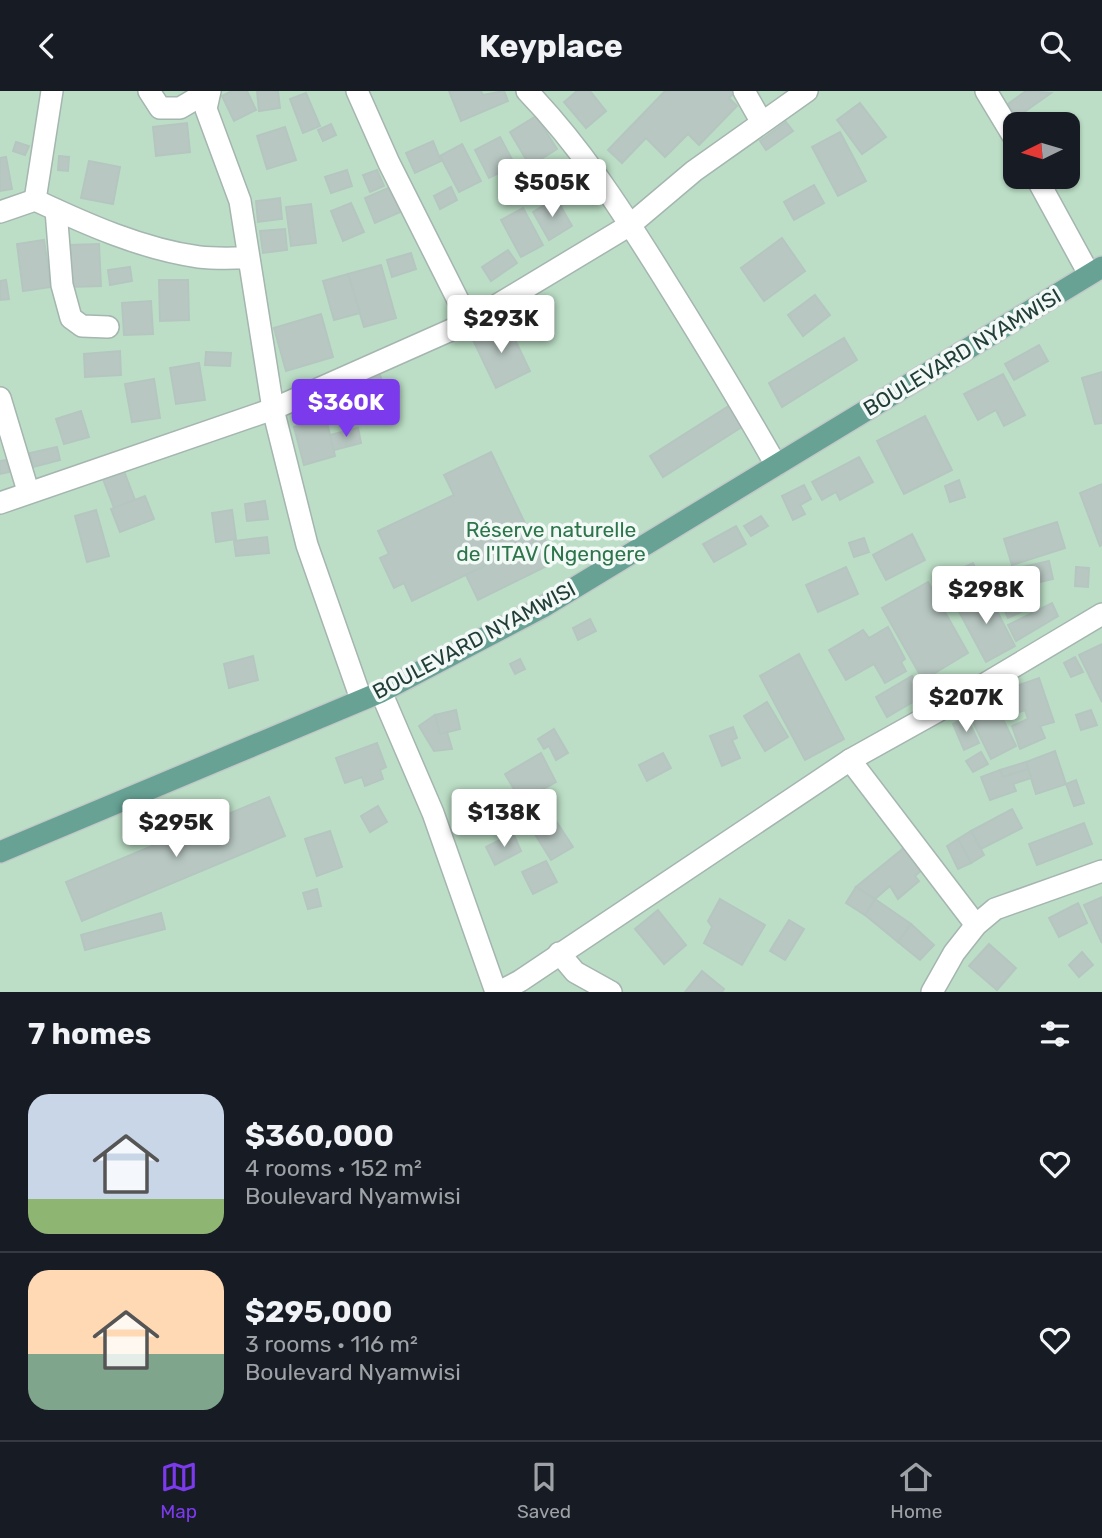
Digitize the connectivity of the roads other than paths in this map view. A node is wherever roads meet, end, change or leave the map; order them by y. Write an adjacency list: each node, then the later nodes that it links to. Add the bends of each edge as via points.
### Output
1 (52, 91): 12 (street)
2 (149, 91): 3 (street, via 160,109 180,108)
3 (210, 91): 16 (street, via 206,109 240,201)
4 (357, 91): 18 (street)
5 (744, 91): 10 (street)
6 (807, 91): 10 (street)
7 (986, 91): 9 (street)
8 (540, 95): 15 (street)
9 (1003, 119)
10 (761, 121): 15 (street)
11 (1044, 189): 17 (street)
12 (35, 200): 13 (street); 14 (street)
13 (56, 210): 16 (street, via 157,247 200,257); 19 (street, via 62,285 71,318 82,326)
14 (0, 212)
15 (630, 225): 18 (street); 22 (street)
16 (248, 258): 21 (street)
17 (1096, 271): 22 (main road, BOULEVARD NYAMWISI)
18 (469, 322): 21 (street)
19 (107, 327)
20 (0, 398): 23 (street)
21 (273, 409): 23 (street); 27 (street, via 307,545)
22 (776, 465): 26 (main road, BOULEVARD NYAMWISI, via 543,607)
23 (28, 491): 24 (street)
24 (0, 503)
25 (1102, 614): 28 (street)
26 (381, 692): 27 (main road, BOULEVARD NYAMWISI); 33 (street, via 433,813)
27 (361, 699): 29 (main road, BOULEVARD NYAMWISI)
28 (850, 759): 31 (street); 32 (street)
29 (0, 852)
30 (1102, 871): 31 (street, via 995,909)
31 (976, 925): 35 (street)
32 (559, 953): 33 (street); 34 (street, via 576,972)
33 (497, 992)
34 (611, 992)
35 (932, 992)

